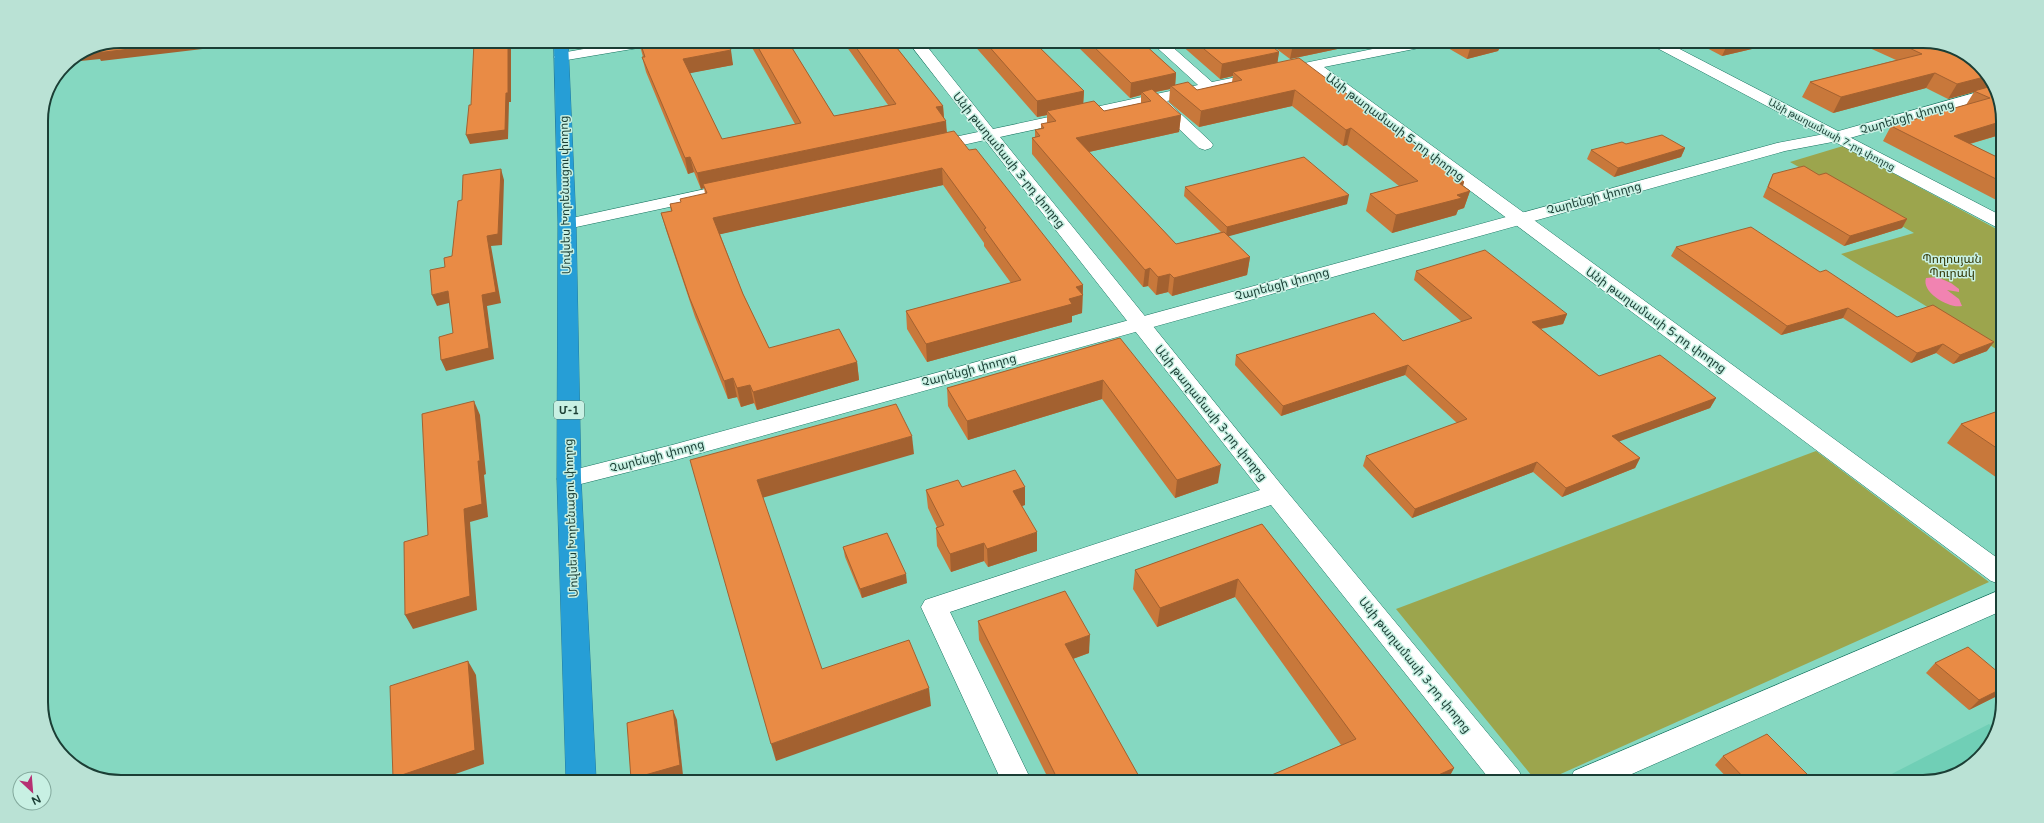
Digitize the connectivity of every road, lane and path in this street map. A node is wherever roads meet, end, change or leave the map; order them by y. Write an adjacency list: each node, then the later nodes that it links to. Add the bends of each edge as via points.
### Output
1 (583, 48): 6 (street)
2 (919, 48): 13 (street, Անի թաղամասի 3-րդ փողոց)
3 (1165, 48): 10 (street)
4 (1399, 48): 8 (street)
5 (1668, 48): 14 (street, Անի թաղամասի 7-րդ փողոց)
6 (561, 50): 20 (highway, Մովսես Խորենացու փողոց / Մ-1)
7 (1276, 56): 9 (street)
8 (1312, 65): 9 (street); 18 (street, Անի թաղամասի 5-րդ փողոց)
9 (1292, 69): 10 (street)
10 (1210, 87): 12 (street)
11 (1990, 93): 14 (street, Չարենցի փողոց)
12 (1155, 99): 13 (street); 15 (street)
13 (988, 135): 16 (street); 21 (street, Անի թաղամասի 3-րդ փողոց)
14 (1837, 137): 18 (street, Չարենցի փողոց, via 1783,146); 19 (street, Անի թաղամասի 7-րդ փողոց)
15 (1205, 145)
16 (918, 150)
17 (726, 190): 20 (street)
18 (1519, 219): 21 (street, Չարենցի փողոց); 24 (street, Անի թաղամասի 5-րդ փողոց)
19 (1996, 220)
20 (567, 224): 22 (highway, Մովսես Խորենացու փողոց / Մ-1)
21 (1140, 324): 22 (street, Չարենցի փողոց, via 680,451); 23 (street, Անի թաղամասի 3-րդ փողոց)
22 (569, 479): 26 (highway, Մովսես Խորենացու փողոց / Մ-1)
23 (1276, 494): 27 (street, via 934,607); 28 (street, Անի թաղամասի 3-րդ փողոց)
24 (1996, 571)
25 (1996, 602): 29 (street)
26 (580, 775)
27 (1014, 775)
28 (1504, 775)
29 (1598, 775)

